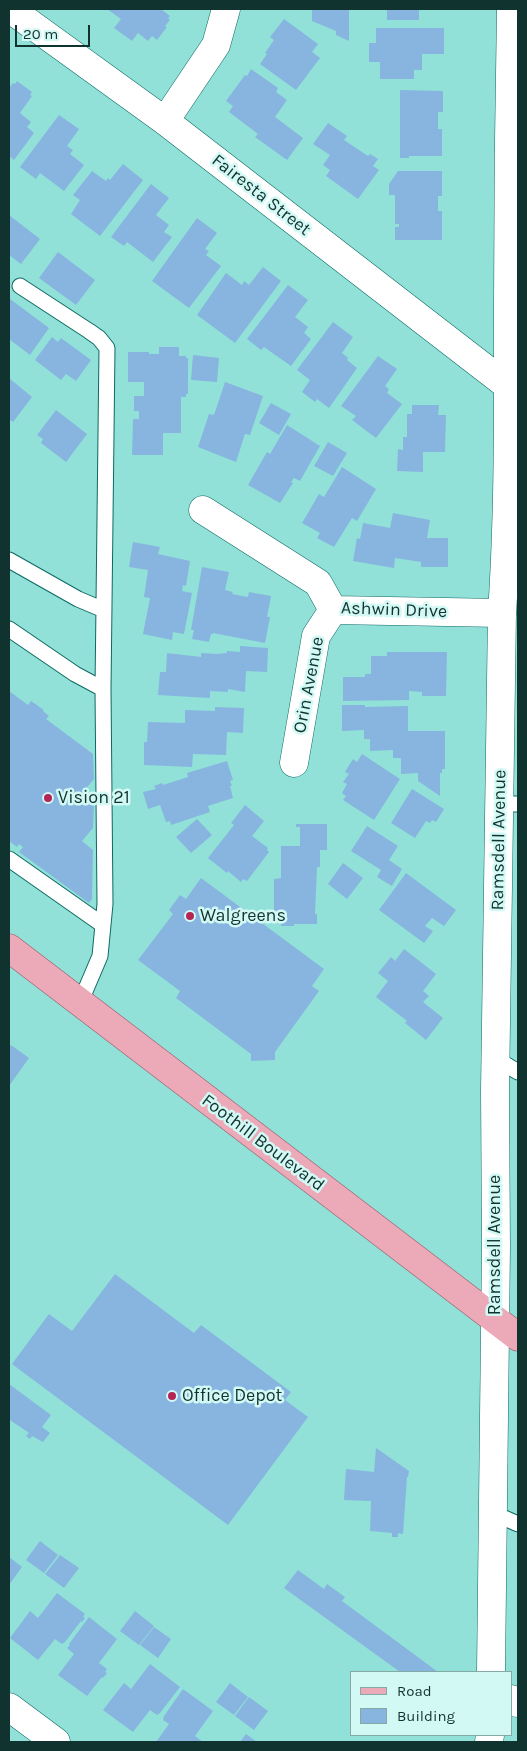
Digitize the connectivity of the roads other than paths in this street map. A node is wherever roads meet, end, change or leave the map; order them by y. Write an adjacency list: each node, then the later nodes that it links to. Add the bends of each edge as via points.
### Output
1 (10, 9): 4 (street, Fairesta Street)
2 (226, 9): 4 (street, via 216,45)
3 (511, 9): 5 (street, Ramsdell Avenue)
4 (165, 121): 7 (street, Fairesta Street)
5 (513, 202): 7 (street, Ramsdell Avenue)
6 (20, 286): 11 (lane, via 99,338 106,348)
7 (508, 386): 10 (street, Ramsdell Avenue)
8 (203, 510): 12 (street, Ashwin Drive, via 318,583)
9 (9, 560): 11 (lane)
10 (512, 574): 13 (street, Ramsdell Avenue)
11 (104, 610): 15 (lane)
12 (333, 610): 13 (street, Ashwin Drive); 16 (street, Orin Avenue, via 316,636)
13 (502, 613): 17 (street, Ramsdell Avenue)
14 (9, 629): 15 (lane)
15 (103, 689): 19 (lane)
16 (294, 763)
17 (509, 804): 22 (street, Ramsdell Avenue)
18 (9, 859): 19 (lane)
19 (103, 925): 21 (lane, via 100,956)
20 (9, 948): 21 (main road, Foothill Boulevard)
21 (80, 1003): 24 (main road, Foothill Boulevard)
22 (495, 1058): 23 (lane); 24 (street, Ramsdell Avenue)
23 (518, 1072)
24 (494, 1319): 25 (main road, Foothill Boulevard); 26 (street, Ramsdell Avenue)
25 (518, 1337)
26 (493, 1513): 27 (lane); 28 (street, Ramsdell Avenue)
27 (518, 1524)
28 (491, 1671)
29 (9, 1707): 30 (street)
30 (56, 1742)

